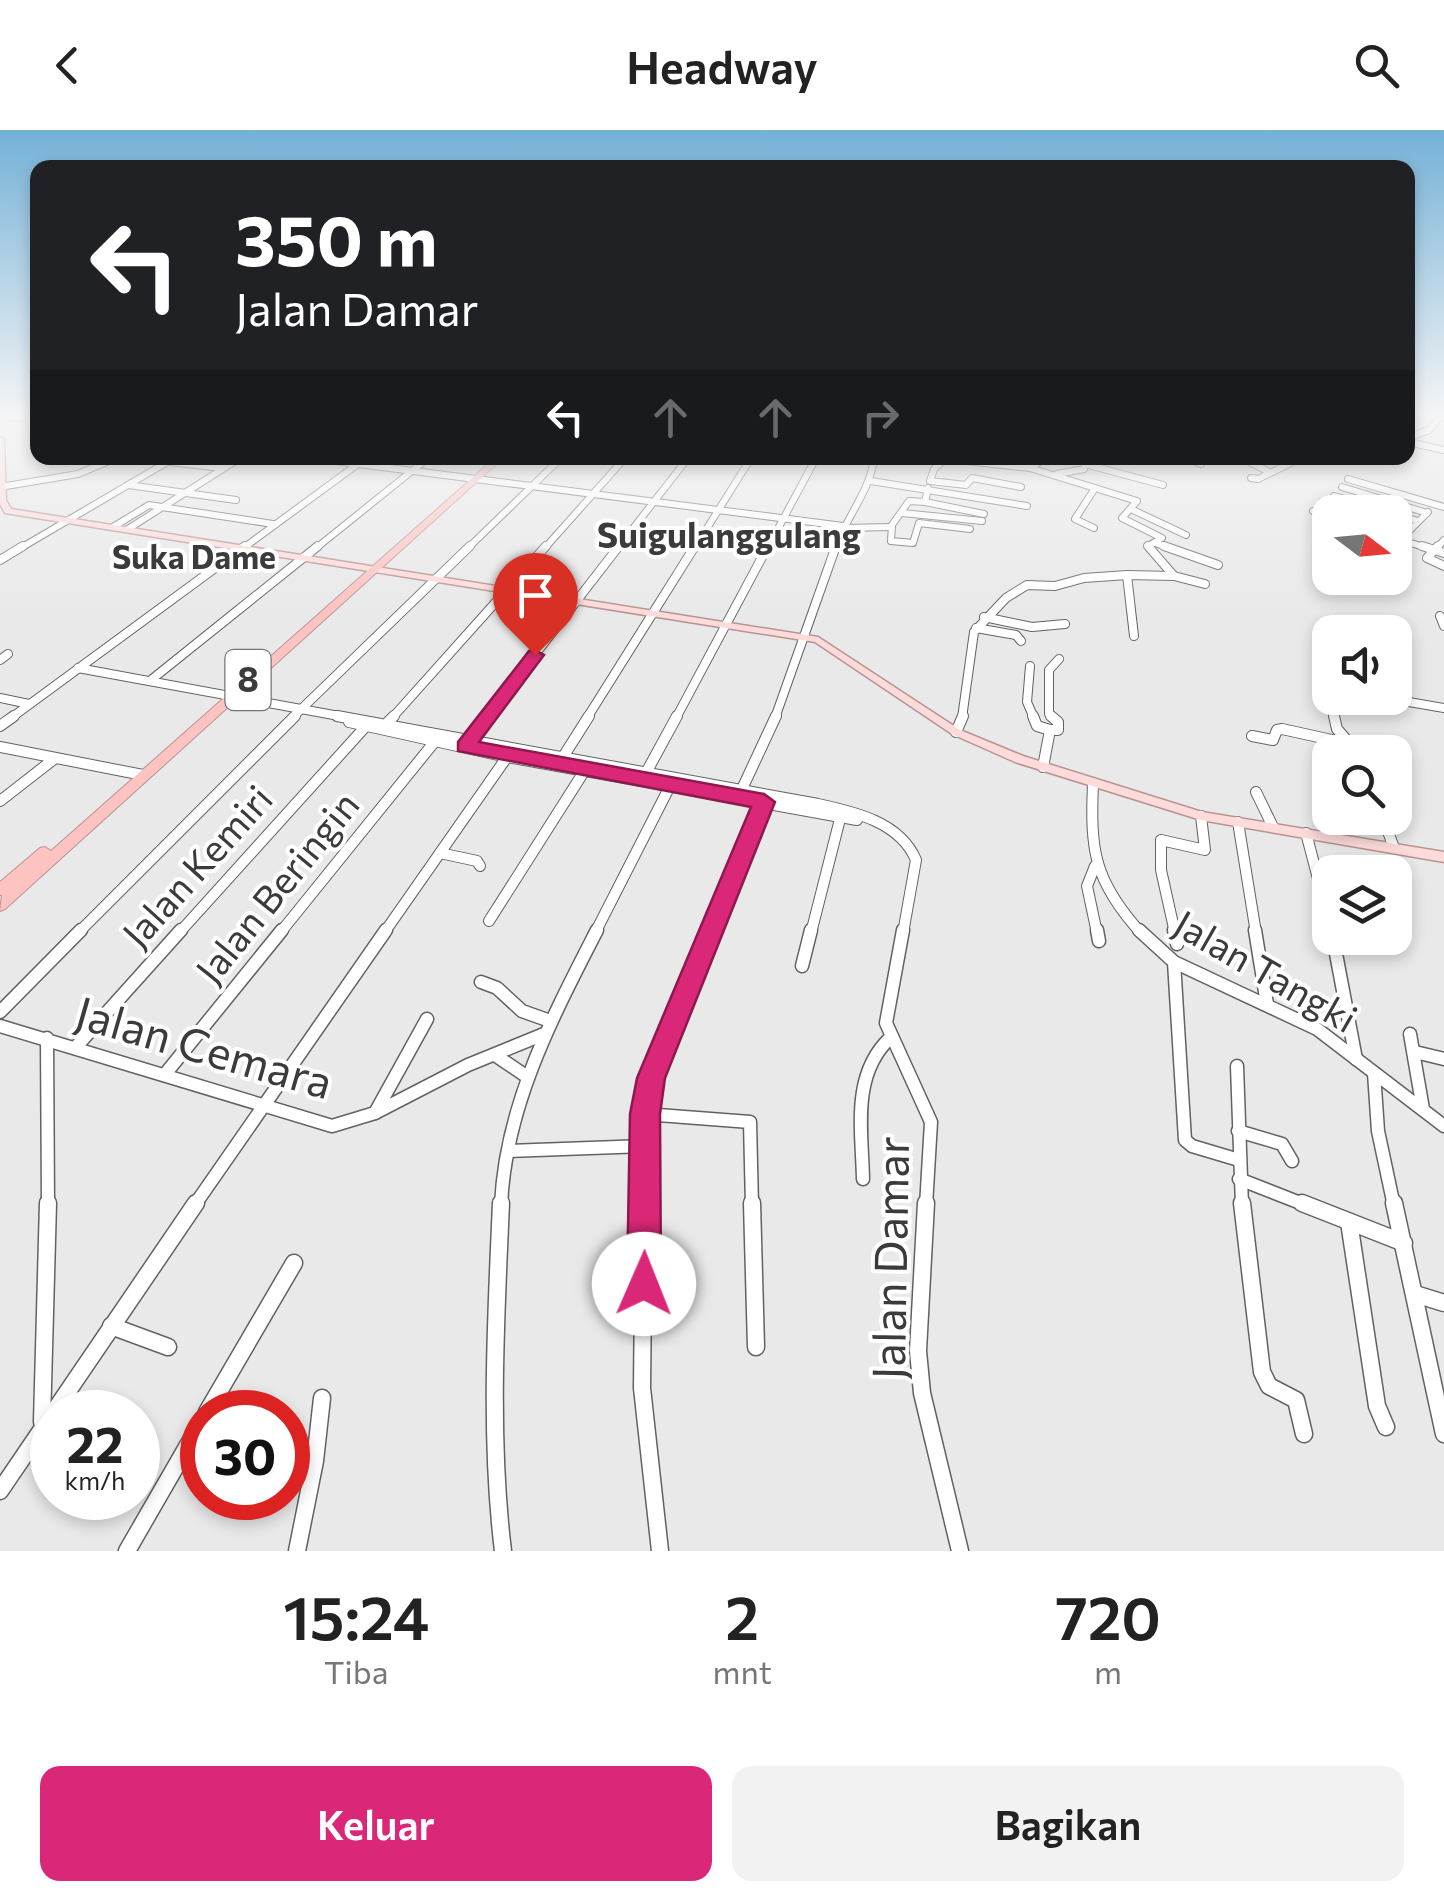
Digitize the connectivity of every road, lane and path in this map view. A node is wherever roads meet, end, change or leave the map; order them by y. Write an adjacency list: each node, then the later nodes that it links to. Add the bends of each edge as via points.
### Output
1 (40, 480): 24 (street)
2 (135, 480): 21 (street)
3 (204, 480): 29 (street)
4 (334, 480): 50 (street)
5 (399, 480): 64 (street)
6 (470, 480): 68 (highway, 8)
7 (482, 480): 25 (street)
8 (539, 480): 25 (street)
9 (606, 480): 30 (street)
10 (670, 480): 35 (street)
11 (736, 480): 40 (street)
12 (803, 480): 46 (street)
13 (930, 480): 14 (street, via 966,486)
14 (970, 480)
15 (991, 480): 33 (street, via 1022,484)
16 (1070, 480): 26 (street)
17 (1096, 480): 26 (street)
18 (1148, 480): 23 (street)
19 (1356, 480): 38 (street)
20 (871, 481): 28 (street); 53 (street)
21 (127, 485): 29 (street); 48 (street)
22 (1132, 485): 32 (street)
23 (1163, 485)
24 (1, 487): 43 (main road)
25 (533, 487): 30 (street); 71 (street)
26 (1092, 487): 32 (street); 54 (street, via 1075,518)
27 (1342, 487): 44 (street)
28 (928, 488): 36 (street); 37 (street)
29 (184, 493): 31 (street); 39 (street)
30 (593, 495): 35 (street); 74 (street)
31 (209, 496): 34 (street); 42 (street)
32 (1120, 496): 41 (street, via 1138,502)
33 (1015, 497)
34 (236, 500)
35 (652, 502): 40 (street); 76 (street)
36 (925, 502): 45 (street, via 909,501); 45 (street, via 983,517)
37 (1027, 506)
38 (1440, 506): 44 (street)
39 (161, 507): 42 (street); 52 (street, via 144,507); 55 (street)
40 (715, 510): 46 (street); 77 (street)
41 (1133, 510): 58 (street); 60 (street, via 1122,518 1162,538)
42 (185, 511): 50 (street)
43 (4, 512): 48 (main road)
44 (1427, 513): 49 (street)
45 (902, 514): 51 (street)
46 (780, 519): 53 (street); 80 (street)
47 (1412, 519): 49 (street)
48 (69, 520): 52 (main road); 65 (street)
49 (1418, 521): 57 (street)
50 (273, 524): 62 (street)
51 (891, 526): 53 (street); 56 (street, via 891,542 910,544 919,523)
52 (113, 527): 55 (main road)
53 (843, 527): 84 (street)
54 (1094, 528)
55 (128, 529): 62 (main road)
56 (970, 529)
57 (1412, 529)
58 (1186, 535)
59 (1444, 540): 63 (street)
60 (1155, 543): 66 (street); 70 (street, via 1148,546)
61 (1412, 543): 63 (street)
62 (243, 546): 64 (main road); 89 (street)
63 (1439, 552): 67 (street, via 1427,558)
64 (302, 556): 68 (main road); 90 (street)
65 (0, 560)
66 (1218, 565)
67 (1444, 566)
68 (371, 567): 71 (main road); 91 (highway, 8)
69 (1127, 575): 70 (street); 79 (street, via 1026,586); 85 (street)
70 (1174, 576): 73 (street)
71 (439, 577): 74 (main road); 96 (street)
72 (550, 577): 75 (street)
73 (1205, 584)
74 (508, 588): 75 (main road); 97 (street)
75 (537, 592): 76 (main road)
76 (578, 599): 77 (main road); 106 (street)
77 (652, 610): 80 (main road); 109 (street)
78 (1440, 616): 82 (street)
79 (984, 618): 81 (street, via 1032,627); 83 (street)
80 (726, 623): 84 (main road); 113 (street)
81 (1065, 624)
82 (1444, 626)
83 (976, 628): 86 (street); 102 (street, via 966,710)
84 (804, 636): 102 (main road, via 833,648); 117 (street)
85 (1134, 636)
86 (1021, 641)
87 (1059, 658): 100 (street, via 1049,670 1048,714 1058,730)
88 (1030, 666): 100 (street, via 1028,710 1037,726)
89 (78, 668): 90 (street, Jalan Damar); 94 (street)
90 (151, 680): 91 (street, Jalan Damar)
91 (224, 694): 96 (street, Jalan Damar); 114 (highway, 8)
92 (0, 698): 94 (street)
93 (1412, 702): 95 (street)
94 (29, 704): 98 (street)
95 (1444, 708)
96 (303, 709): 97 (street, Jalan Damar); 99 (street, Jalan Damar); 143 (street)
97 (388, 722): 101 (street, Jalan Damar)
98 (0, 726)
99 (366, 726): 101 (street, Jalan Damar); 150 (street, Jalan Kemiri)
100 (1050, 730): 111 (street)
101 (412, 731): 105 (street, Jalan Damar); 106 (street, Jalan Damar)
102 (956, 732): 111 (main road)
103 (1252, 736): 104 (street, via 1273,740 1282,729)
104 (1312, 737)
105 (436, 740): 106 (street, Jalan Damar); 156 (street, Jalan Beringin)
106 (468, 742): 108 (street, Jalan Damar); 109 (street, Jalan Damar)
107 (0, 746): 110 (street)
108 (507, 757): 112 (street, Jalan Damar); 128 (street)
109 (563, 757): 113 (street, Jalan Damar)
110 (54, 759): 114 (street); 119 (street)
111 (1043, 767): 115 (main road)
112 (585, 770): 116 (street, Jalan Damar); 135 (street)
113 (647, 771): 117 (street, Jalan Damar)
114 (139, 774): 133 (highway, 8); 134 (highway, 8)
115 (1093, 784): 122 (main road); 132 (street, Jalan Tangki)
116 (670, 786): 120 (street, Jalan Damar); 146 (street)
117 (742, 789): 121 (street, Jalan Damar)
118 (1256, 792): 124 (street)
119 (0, 801)
120 (764, 802): 121 (street, Jalan Damar); 162 (street, via 651,1078)
121 (842, 814): 140 (street); 149 (street, Jalan Damar, via 902,838 916,860 886,1023)
122 (1201, 816): 123 (main road); 137 (street, via 1205,850 1161,840)
123 (1238, 822): 124 (main road); 142 (street)
124 (1272, 828): 125 (main road)
125 (1306, 834): 127 (main road); 129 (street)
126 (1390, 835): 127 (street)
127 (1394, 848): 130 (main road)
128 (440, 853): 131 (street); 159 (street)
129 (1312, 856)
130 (1444, 856)
131 (480, 866)
132 (1096, 866): 136 (street, via 1087,886); 139 (street, Jalan Tangki, via 1154,948)
133 (0, 890)
134 (0, 904)
135 (489, 920)
136 (1100, 942)
137 (1177, 944)
138 (1337, 955): 154 (street)
139 (1174, 962): 142 (street, Jalan Tangki); 167 (street, via 1185,1140)
140 (802, 966)
141 (481, 982): 146 (street)
142 (1267, 1004): 154 (street, Jalan Tangki)
143 (0, 1012)
144 (427, 1019): 161 (street)
145 (0, 1026): 148 (street, Jalan Cemara)
146 (547, 1028): 152 (street, Jalan Cemara); 158 (street)
147 (1410, 1034): 151 (street)
148 (47, 1038): 150 (street, Jalan Cemara); 179 (street)
149 (890, 1038): 169 (street, via 872,1053 864,1080); 193 (street, Jalan Damar, via 932,1122 918,1351)
150 (74, 1048): 156 (street, Jalan Cemara)
151 (1415, 1052): 153 (street); 160 (street)
152 (495, 1055): 158 (street); 161 (street, Jalan Cemara)
153 (1444, 1059)
154 (1356, 1060): 157 (street, Jalan Tangki)
155 (1237, 1066): 164 (street)
156 (166, 1073): 159 (street, Jalan Cemara)
157 (1374, 1074): 160 (street, Jalan Tangki); 172 (street, via 1378,1131)
158 (526, 1076): 166 (street)
159 (264, 1106): 161 (street, Jalan Cemara, via 351,1130); 176 (street)
160 (1423, 1110): 163 (street, Jalan Tangki)
161 (375, 1113)
162 (645, 1114): 165 (street); 177 (street, via 750,1122)
163 (1444, 1126)
164 (1238, 1131): 167 (street); 168 (street, via 1282,1144)
165 (645, 1146): 166 (street); 192 (street, via 642,1388)
166 (508, 1152): 191 (street, via 497,1304)
167 (1239, 1160): 170 (street)
168 (1292, 1161)
169 (863, 1179)
170 (1239, 1179): 171 (street); 184 (street, via 1263,1379 1296,1400)
171 (1349, 1222): 172 (street); 183 (street, via 1377,1406)
172 (1404, 1243): 174 (street)
173 (294, 1263): 181 (street)
174 (1415, 1294): 175 (street); 185 (street)
175 (1444, 1302)
176 (111, 1326): 178 (street); 180 (street)
177 (756, 1346)
178 (168, 1347)
179 (43, 1390)
180 (66, 1390)
181 (221, 1390)
182 (322, 1398): 190 (street)
183 (1386, 1427)
184 (1304, 1434)
185 (1444, 1434)
186 (30, 1443): 188 (street)
187 (180, 1459): 189 (street)
188 (0, 1491)
189 (127, 1551)
190 (297, 1551)
191 (503, 1551)
192 (660, 1551)
193 (960, 1551)

